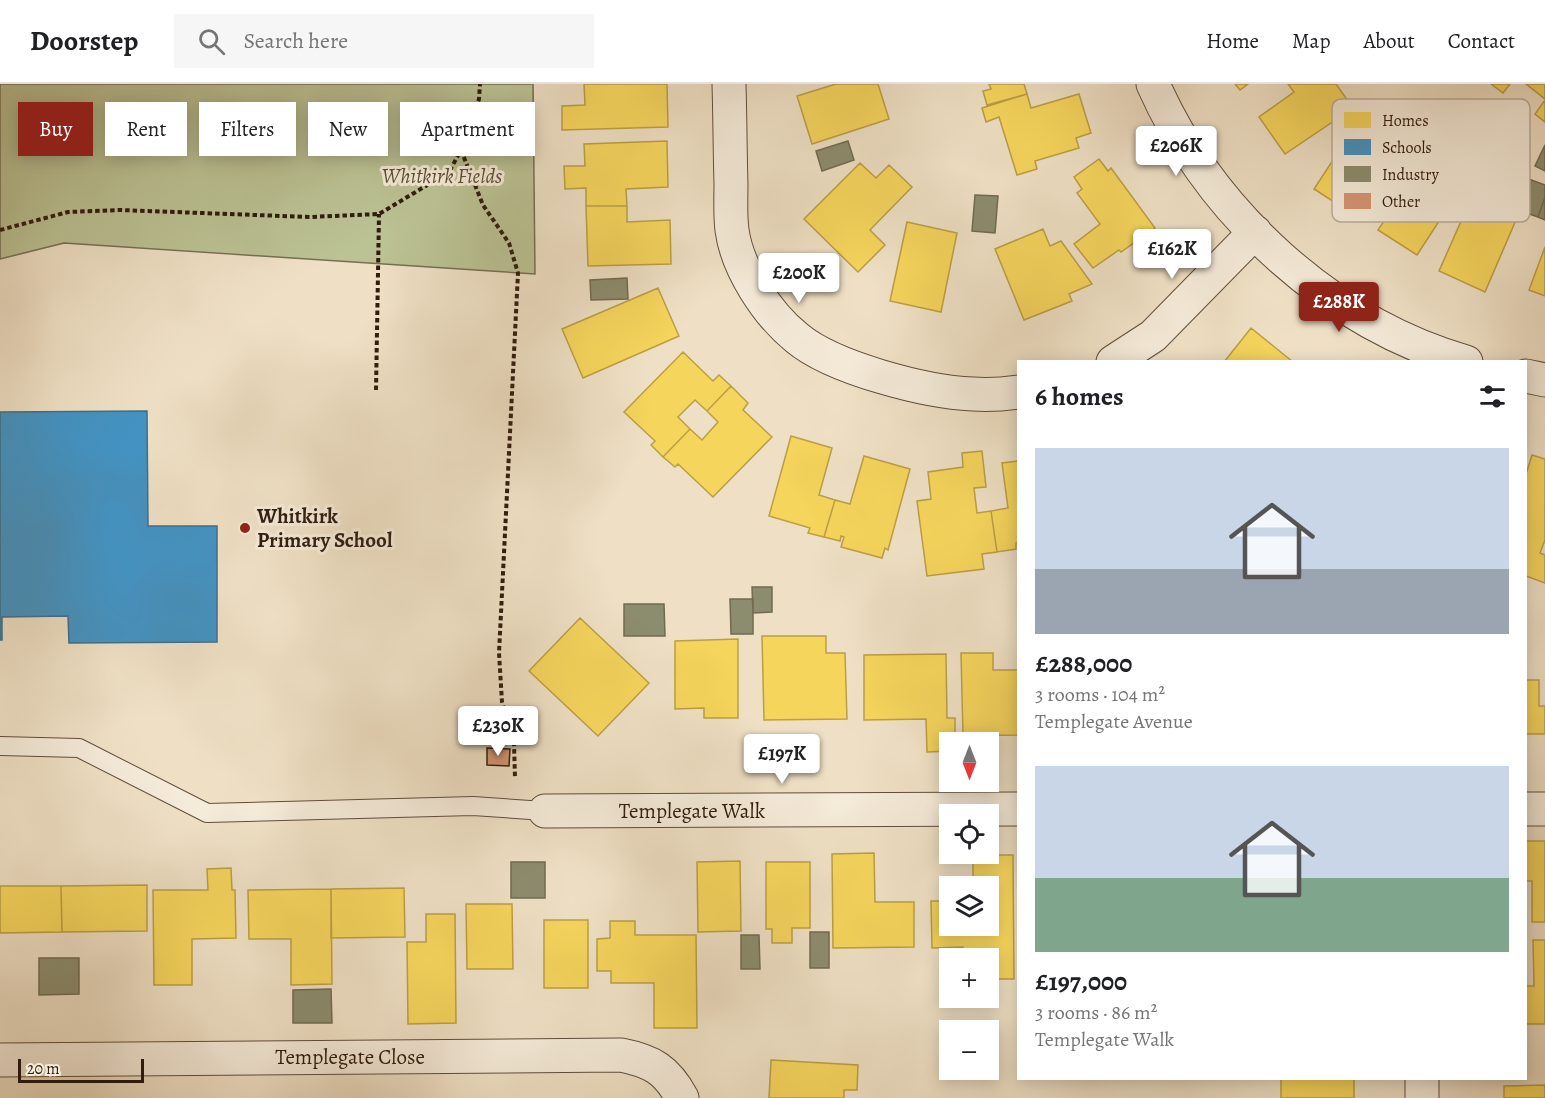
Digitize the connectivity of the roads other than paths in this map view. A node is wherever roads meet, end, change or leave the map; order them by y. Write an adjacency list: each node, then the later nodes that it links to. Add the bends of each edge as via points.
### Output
1 (729, 84): 8 (street, via 732,231 741,261 774,316 797,338 833,360 881,376 973,394)
2 (1153, 84): 3 (street, via 1203,171)
3 (1255, 232): 4 (street, via 1153,336); 5 (street, via 1344,306 1413,343)
4 (1116, 360)
5 (1460, 360)
6 (1527, 376): 7 (street)
7 (1545, 380)
8 (1017, 392)
9 (0, 746): 13 (lane, via 79,748 207,813 473,806)
10 (1017, 809): 13 (street, Templegate Walk)
11 (1527, 809): 12 (street)
12 (1545, 809)
13 (530, 810)
14 (0, 1060): 16 (street, Templegate Close, via 621,1055 659,1068)
15 (1422, 1080): 17 (street)
16 (682, 1098)
17 (1422, 1098)

